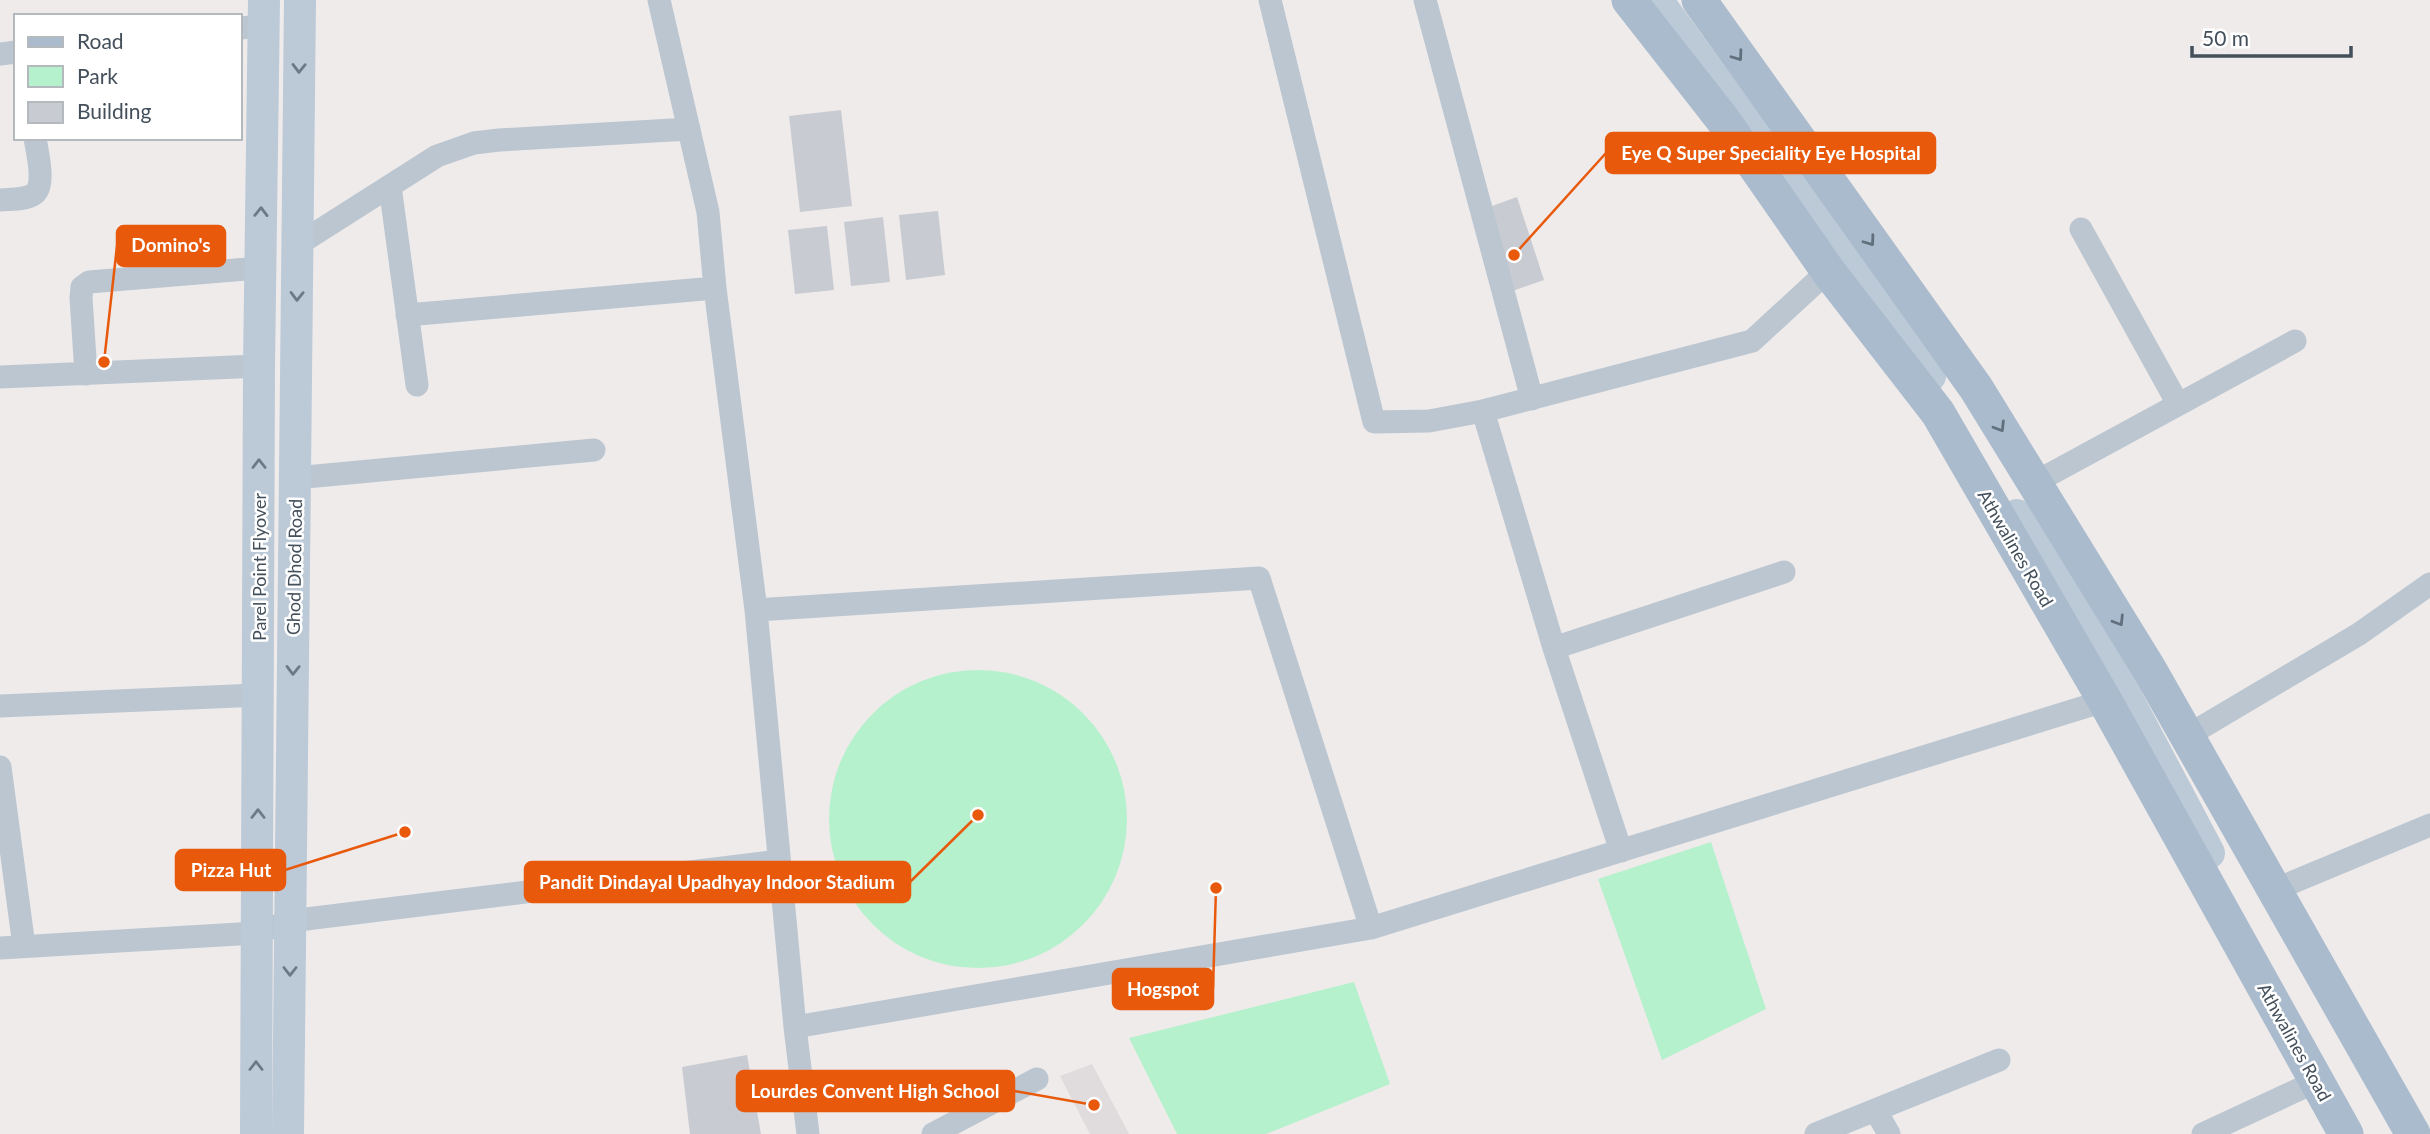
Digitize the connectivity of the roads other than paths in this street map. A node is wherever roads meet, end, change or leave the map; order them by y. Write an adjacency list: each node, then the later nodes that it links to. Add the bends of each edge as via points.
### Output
1 (300, 0): 16 (main road, Ghod Dhod Road, one-way to 16)
2 (659, 0): 9 (street)
3 (1270, 0): 28 (street, via 1374,422 1429,421)
4 (1425, 0): 26 (street)
5 (1629, 0): 12 (main road, Athwalines Road)
6 (1657, 0): 56 (main road, via 1952,407 2121,687)
7 (1699, 0): 11 (main road, one-way to 11)
8 (256, 18): 17 (main road, Parel Point Flyover, one-way to 8)
9 (688, 129): 13 (street, via 474,143 437,156); 19 (street, via 708,212)
10 (35, 140): 14 (street, via 39,189 33,195)
11 (1807, 152): 12 (main road); 31 (main road, one-way to 31, via 1976,388)
12 (1766, 182): 18 (main road, Athwalines Road)
13 (390, 186): 16 (street); 20 (street)
14 (0, 200)
15 (2081, 229): 27 (street)
16 (298, 245): 30 (main road, Ghod Dhod Road, one-way to 30)
17 (260, 268): 22 (main road, Parel Point Flyover); 23 (street, via 89,282 82,287 81,298)
18 (1828, 271): 26 (street, via 1752,341); 38 (main road, Athwalines Road, via 1938,413)
19 (715, 288): 20 (street); 34 (street)
20 (407, 314): 25 (street)
21 (2295, 341): 27 (street)
22 (259, 366): 23 (street); 37 (main road, Parel Point Flyover, one-way to 22)
23 (86, 374): 24 (street)
24 (0, 377)
25 (417, 385)
26 (1532, 399): 28 (street)
27 (2178, 404): 31 (street)
28 (1483, 411): 35 (street)
29 (594, 450): 30 (street)
30 (295, 478): 46 (main road, Ghod Dhod Road, one-way to 46)
31 (2034, 482): 36 (main road, one-way to 36)
32 (1784, 572): 35 (street)
33 (2430, 584): 40 (street, via 2360,634)
34 (755, 610): 44 (street); 47 (street, via 1259,578)
35 (1554, 648): 43 (street)
36 (2158, 686): 38 (street); 40 (main road)
37 (259, 695): 39 (street); 48 (main road, Parel Point Flyover, one-way to 37)
38 (2105, 701): 43 (street); 54 (main road, Athwalines Road)
39 (0, 706)
40 (2187, 736): 45 (main road)
41 (0, 767): 49 (street)
42 (2430, 825): 45 (street)
43 (1621, 851): 47 (street)
44 (779, 861): 46 (street); 51 (street)
45 (2274, 890): 64 (main road)
46 (290, 921): 48 (street); 58 (main road, Ghod Dhod Road, one-way to 58)
47 (1371, 928): 51 (street)
48 (257, 933): 49 (street); 57 (main road, Parel Point Flyover, one-way to 48)
49 (24, 946): 50 (street)
50 (0, 948)
51 (795, 1027): 59 (street)
52 (1999, 1060): 55 (street)
53 (1037, 1079): 60 (street)
54 (2317, 1081): 56 (main road, Athwalines Road); 63 (street)
55 (1876, 1111): 61 (street); 62 (street)
56 (2354, 1129)
57 (256, 1134)
58 (288, 1134)
59 (808, 1134)
60 (933, 1134)
61 (1816, 1134)
62 (1889, 1134)
63 (2203, 1134)
64 (2413, 1134)

